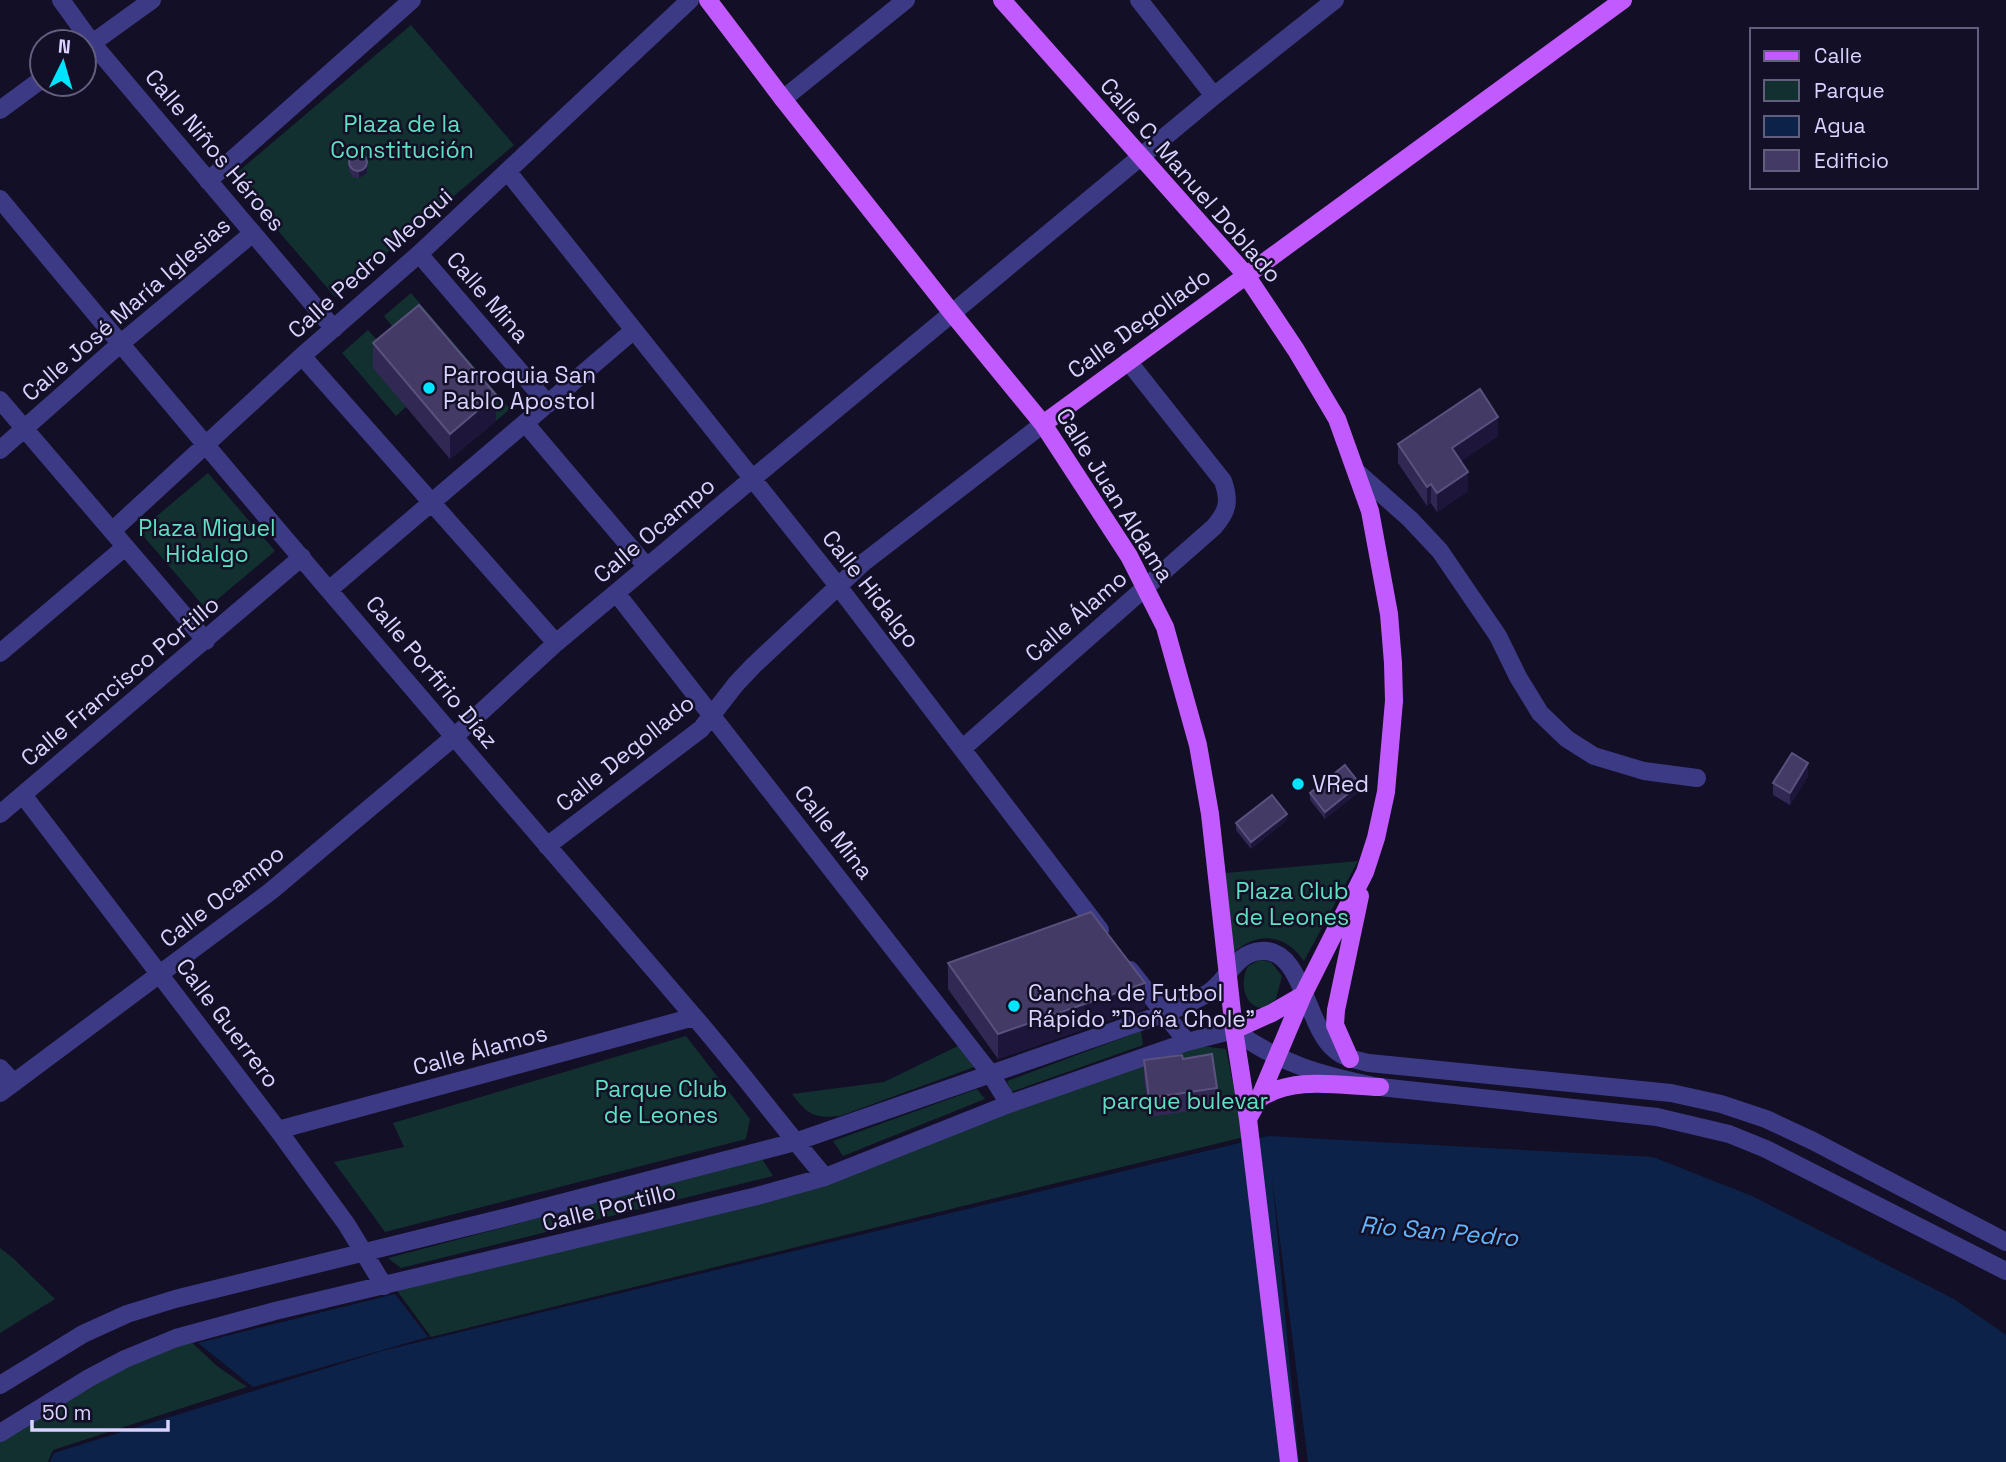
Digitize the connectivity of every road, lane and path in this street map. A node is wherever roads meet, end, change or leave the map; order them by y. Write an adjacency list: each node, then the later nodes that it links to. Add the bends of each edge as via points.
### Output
1 (61, 0): 11 (street, Calle Niños Héroes)
2 (152, 0): 12 (street)
3 (690, 0): 19 (street, Calle Pedro Meoqui)
4 (708, 0): 16 (main road, Calle Juan Aldama)
5 (906, 0): 16 (street)
6 (1002, 0): 18 (main road, Calle C. Manuel Doblado)
7 (1139, 0): 15 (street)
8 (1335, 0): 15 (street, Calle Ocampo)
9 (1623, 0): 24 (main road, Calle Degollado)
10 (400, 3): 20 (street)
11 (77, 28)
12 (98, 39)
13 (98, 57): 20 (street, Calle Niños Héroes)
14 (28, 89): 17 (street)
15 (1214, 96): 18 (street, Calle Ocampo)
16 (783, 99): 25 (main road, Calle Juan Aldama)
17 (0, 110)
18 (1142, 158): 24 (main road, Calle C. Manuel Doblado); 25 (street, Calle Ocampo)
19 (508, 172): 23 (street, Calle Pedro Meoqui); 27 (street, Calle Hidalgo)
20 (208, 181): 22 (street, Calle Niños Héroes)
21 (0, 199): 28 (street, Calle Porfirio Díaz)
22 (253, 233): 26 (street, Calle Niños Héroes); 28 (street, Calle José María Iglesias)
23 (419, 254): 26 (street, Calle Pedro Meoqui); 32 (street, Calle Mina)
24 (1246, 275): 30 (main road, Calle Degollado); 38 (main road, Calle C. Manuel Doblado, via 1337,419)
25 (952, 313): 34 (main road, Calle Juan Aldama); 39 (street, Calle Ocampo)
26 (334, 329): 29 (street, Calle Pedro Meoqui)
27 (634, 330): 32 (street); 39 (street, Calle Hidalgo)
28 (120, 344): 35 (street, Calle José María Iglesias); 36 (street, Calle Porfirio Díaz)
29 (302, 356): 36 (street, Calle Pedro Meoqui); 40 (street)
30 (1128, 361): 34 (main road, Calle Degollado); 46 (street, Calle Álamo, via 1223,481 1228,505 1214,527)
31 (0, 400): 35 (street)
32 (548, 404): 33 (street)
33 (525, 423): 40 (street); 44 (street)
34 (1043, 424): 45 (street, Calle Degollado); 46 (main road, Calle Juan Aldama, via 1106,517)
35 (24, 429): 37 (street, Calle José María Iglesias); 41 (street)
36 (204, 444): 41 (street, Calle Pedro Meoqui); 43 (street, Calle Porfirio Díaz)
37 (0, 450)
38 (1357, 473): 55 (street, via 1440,551 1499,636 1540,713 1567,739 1594,755 1631,767); 59 (main road, Calle C. Manuel Doblado, via 1382,569 1394,701 1386,792)
39 (752, 479): 44 (street, Calle Ocampo); 45 (street, Calle Hidalgo)
40 (432, 503): 47 (street); 50 (street)
41 (112, 531): 42 (street)
42 (125, 547): 49 (street); 51 (street)
43 (302, 557): 47 (street, Calle Porfirio Díaz); 49 (street, Calle Francisco Portillo)
44 (647, 567): 48 (street, Calle Ocampo)
45 (838, 586): 52 (street, Calle Degollado, via 753,666); 54 (street, Calle Hidalgo)
46 (1146, 587): 54 (street, Calle Álamo); 60 (main road, Calle Juan Aldama, via 1165,627 1198,744)
47 (330, 589): 53 (street, Calle Porfirio Díaz)
48 (617, 594): 50 (street, Calle Ocampo); 52 (street, Calle Mina)
49 (206, 641): 56 (street, Calle Francisco Portillo)
50 (556, 643): 53 (street, Calle Ocampo)
51 (0, 653)
52 (713, 716): 58 (street, Calle Degollado); 70 (street, Calle Mina)
53 (454, 737): 58 (street, Calle Porfirio Díaz); 61 (street, Calle Ocampo, via 271,891)
54 (963, 748): 63 (street, Calle Hidalgo)
55 (1697, 778)
56 (23, 795): 57 (street, Calle Francisco Portillo); 61 (street, Calle Guerrero)
57 (0, 814)
58 (547, 846): 64 (street, Calle Porfirio Díaz)
59 (1365, 872): 62 (main road, Calle C. Manuel Doblado); 68 (main road, via 1336,1010 1335,1025)
60 (1228, 973): 62 (street, Calle Portillo, via 1250,953 1270,951 1292,966); 63 (street, Calle Portillo, via 1210,992); 65 (main road, Calle Juan Aldama)
61 (160, 974): 72 (street, Calle Ocampo); 76 (street, Calle Guerrero)
62 (1303, 995): 65 (main road); 67 (main road, Calle C. Manuel Doblado); 68 (street, Calle Portillo, via 1326,1041)
63 (1163, 1014): 66 (street, Calle Hidalgo); 70 (street, Calle Portillo)
64 (694, 1017): 76 (street, Calle Álamos); 77 (street, Calle Porfirio Díaz)
65 (1234, 1030): 66 (street, Calle Portillo); 67 (street); 75 (main road, Calle Juan Aldama)
66 (1188, 1042): 74 (street, Calle Portillo)
67 (1276, 1058): 71 (street); 73 (main road, Calle C. Manuel Doblado)
68 (1350, 1059): 79 (street, via 1671,1093 1721,1104 1813,1141)
69 (0, 1068): 72 (street)
70 (990, 1073): 74 (street, Calle Mina); 77 (street, Calle Portillo)
71 (1380, 1087): 73 (main road, via 1290,1086); 81 (street, via 1657,1117 1729,1134)
72 (7, 1088)
73 (1259, 1099): 75 (main road, Calle C. Manuel Doblado)
74 (1009, 1104): 78 (street, Calle Portillo)
75 (1248, 1123): 85 (main road, Calle Juan Aldama)
76 (278, 1130): 80 (street, Calle Guerrero)
77 (795, 1142): 78 (street, Calle Porfirio Díaz); 80 (street, Calle Portillo)
78 (825, 1177): 82 (street, Calle Portillo)
79 (2006, 1242)
80 (364, 1251): 82 (street, Calle Guerrero); 83 (street, Calle Portillo, via 127,1314 83,1334)
81 (2006, 1271)
82 (384, 1286): 84 (street, Calle Portillo, via 176,1338 89,1378)
83 (0, 1385)
84 (0, 1433)
85 (1289, 1462)

